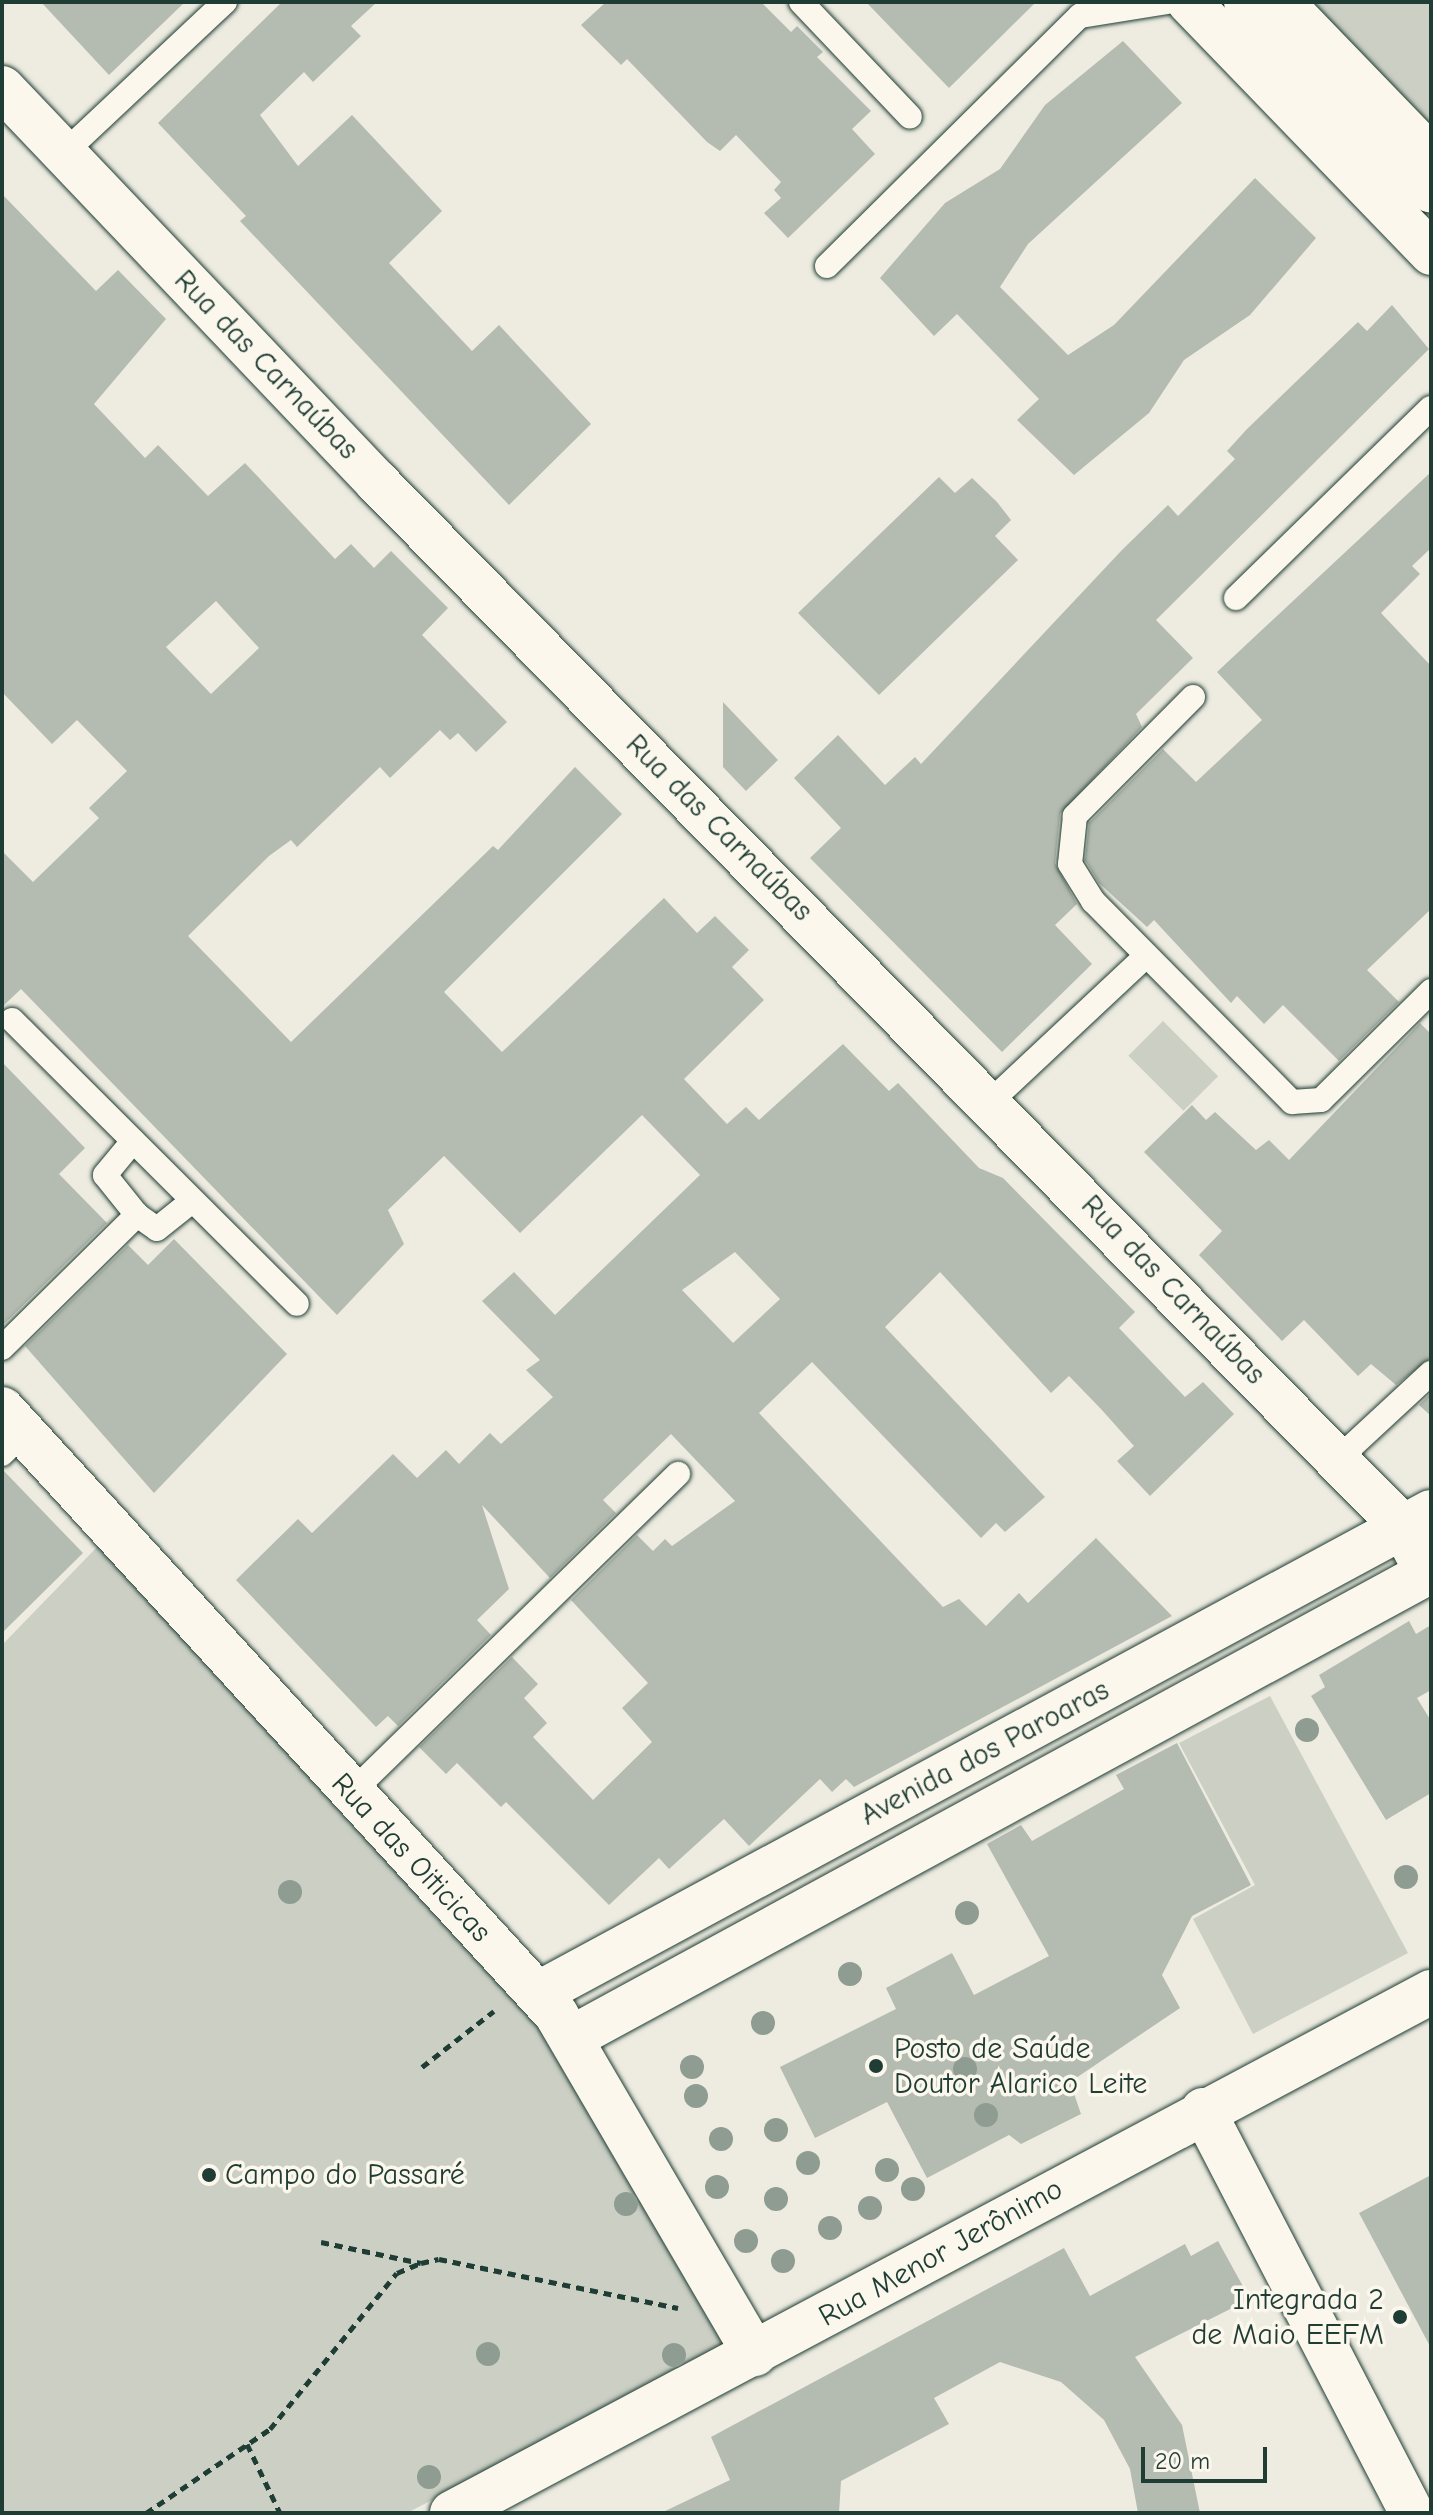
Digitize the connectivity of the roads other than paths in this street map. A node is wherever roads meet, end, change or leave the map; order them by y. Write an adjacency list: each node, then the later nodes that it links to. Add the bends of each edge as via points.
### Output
1 (225, 2): 10 (lane)
2 (801, 2): 8 (lane)
3 (1167, 2): 13 (lane, via 1080,16)
4 (1189, 2): 12 (street)
5 (1246, 2): 11 (street)
6 (1287, 2): 9 (street)
7 (2, 88): 10 (street, Rua das Carnaúbas)
8 (910, 117)
9 (1431, 151)
10 (64, 153): 20 (street, Rua das Carnaúbas)
11 (1431, 191)
12 (1431, 253)
13 (827, 266)
14 (1431, 408): 15 (lane)
15 (1236, 598)
16 (1193, 697): 17 (lane, via 1075,816 1068,839 1070,864 1093,901)
17 (1146, 956): 18 (lane, via 1275,1093 1305,1105 1321,1100); 20 (lane)
18 (1431, 991)
19 (12, 1020): 21 (lane)
20 (990, 1102): 28 (street, Rua das Carnaúbas)
21 (133, 1141): 22 (lane); 23 (lane, via 105,1175)
22 (192, 1201): 23 (lane, via 157,1229); 24 (lane)
23 (137, 1215): 25 (lane)
24 (297, 1304)
25 (2, 1348)
26 (1431, 1373): 28 (lane)
27 (9, 1432): 32 (street, Rua das Oiticicas)
28 (1338, 1459): 30 (street, Rua das Carnaúbas)
29 (678, 1474): 32 (lane)
30 (1417, 1520): 31 (street, Rua das Carnaúbas); 33 (street, Avenida dos Paroaras)
31 (1429, 1572): 35 (street, Avenida dos Paroaras)
32 (351, 1793): 33 (street, Rua das Oiticicas)
33 (534, 1989): 35 (street, Rua das Oiticicas)
34 (1431, 1992): 36 (street, Rua Menor Jerônimo)
35 (573, 2037): 37 (street, Rua das Oiticicas)
36 (1203, 2110): 37 (street, Rua Menor Jerônimo); 39 (street)
37 (746, 2336): 38 (street, Rua Menor Jerônimo)
38 (452, 2513)
39 (1412, 2513)

